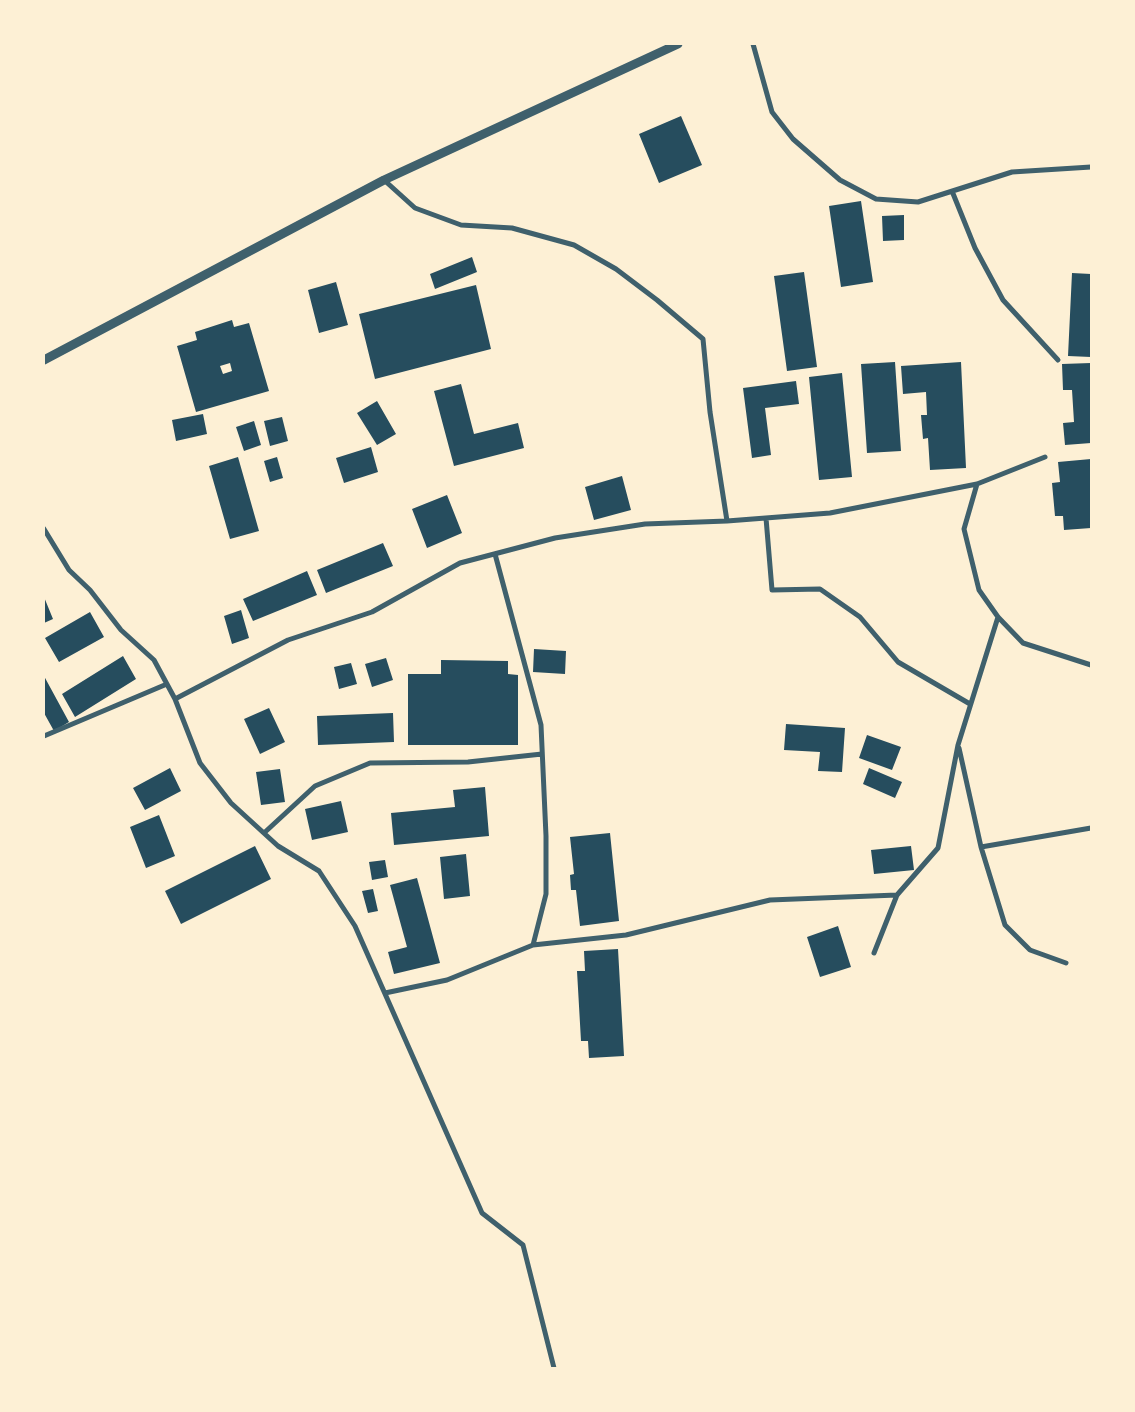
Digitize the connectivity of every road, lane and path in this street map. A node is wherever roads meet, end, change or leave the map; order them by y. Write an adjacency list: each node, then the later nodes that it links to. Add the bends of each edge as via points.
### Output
1 (678, 44): 4 (street)
2 (753, 44): 5 (street, via 772,112 793,140 840,180 876,199 918,202)
3 (1091, 167): 5 (street, via 1012,172)
4 (384, 180): 6 (street); 11 (street, via 415,208 460,225 512,228 574,246 616,269 703,339 710,412)
5 (952, 191): 7 (street, via 975,248 1003,300)
6 (44, 360)
7 (1058, 360)
8 (1045, 457): 9 (street)
9 (977, 484): 10 (street, via 830,513); 14 (street, via 964,529 978,590)
10 (766, 518): 11 (street); 18 (street, via 772,590 820,589 860,617 898,662)
11 (727, 521): 13 (street, via 645,524 555,538)
12 (44, 530): 16 (street, via 69,570 90,590 121,630 154,660)
13 (495, 554): 17 (street, via 460,563 372,612 288,640); 21 (street, via 541,725)
14 (998, 617): 15 (street, via 1023,643); 18 (street)
15 (1091, 665)
16 (167, 684): 17 (street); 19 (street)
17 (175, 699): 23 (street, via 200,763 231,803)
18 (970, 704): 20 (street)
19 (44, 736)
20 (958, 745): 24 (street); 25 (street, via 938,848)
21 (542, 754): 23 (street, via 468,762 370,764 315,786); 26 (street, via 546,894)
22 (1091, 828): 24 (street)
23 (264, 833): 29 (street, via 278,846 319,871 355,926)
24 (981, 847): 28 (street, via 1004,925 1030,950)
25 (898, 895): 26 (street, via 770,900 626,935); 27 (street)
26 (533, 945): 29 (street, via 447,980)
27 (874, 954)
28 (1066, 964)
29 (385, 992): 30 (street, via 482,1213 523,1245)
30 (554, 1368)

